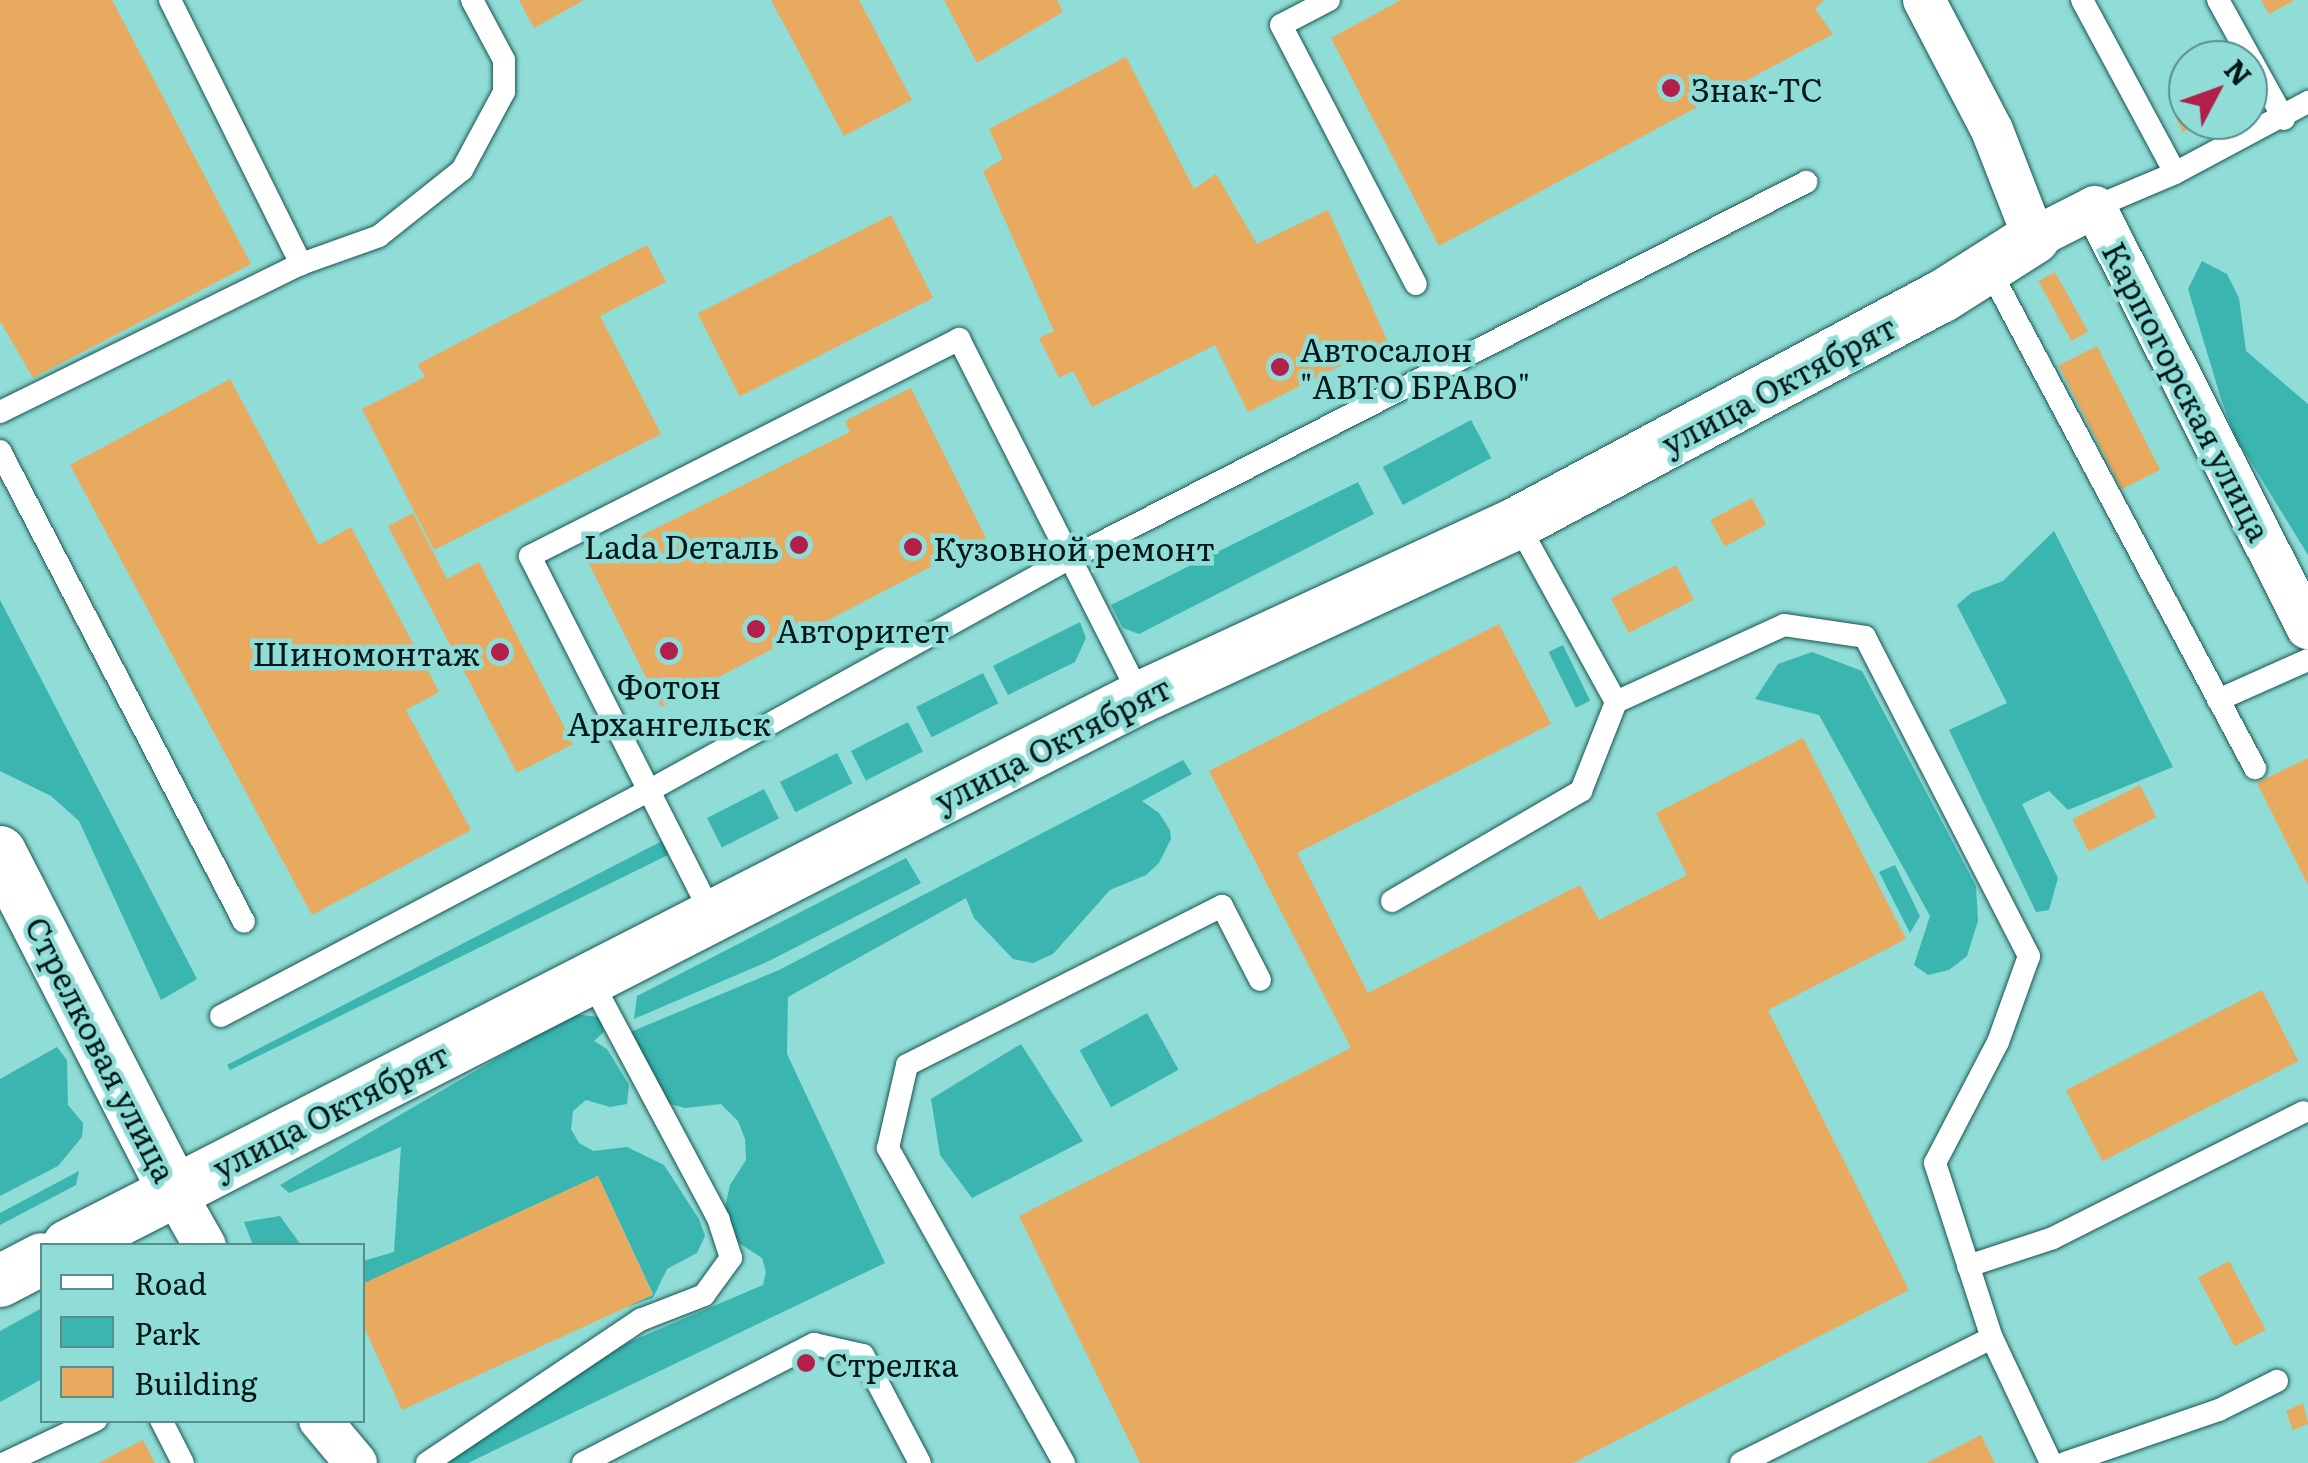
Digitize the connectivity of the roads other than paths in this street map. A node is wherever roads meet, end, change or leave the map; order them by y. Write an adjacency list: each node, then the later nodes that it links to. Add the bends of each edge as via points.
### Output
1 (170, 0): 13 (lane)
2 (472, 0): 13 (lane, via 504,60 504,92 462,170 379,236)
3 (1329, 0): 15 (lane, via 1281,25)
4 (1924, 0): 12 (street, via 1992,130)
5 (2082, 0): 9 (lane)
6 (2218, 0): 8 (lane)
7 (2308, 102): 8 (lane)
8 (2284, 119): 9 (lane)
9 (2175, 173): 11 (lane)
10 (1806, 182): 19 (lane)
11 (2096, 207): 12 (street); 20 (street, Карпогорская улица)
12 (2034, 238): 14 (street, улица Октябрят)
13 (301, 264): 16 (lane)
14 (1988, 267): 18 (street, улица Октябрят); 23 (lane)
15 (1416, 284)
16 (0, 412)
17 (0, 451): 31 (lane)
18 (1517, 523): 22 (street, улица Октябрят); 24 (lane)
19 (1071, 558): 22 (lane); 26 (lane); 26 (lane, via 959,339 530,556)
20 (2308, 628)
21 (2308, 660): 23 (lane)
22 (1141, 697): 30 (street, улица Октябрят)
23 (2218, 700): 25 (lane)
24 (1616, 702): 28 (lane, via 1581,791); 40 (lane, via 1784,625 1865,637 2029,956 1998,1042 1935,1163)
25 (2256, 768)
26 (650, 790): 30 (lane); 34 (lane)
27 (0, 852): 29 (street, Стрелковая улица)
28 (1392, 901)
29 (13, 908): 36 (street, Стрелковая улица)
30 (712, 915): 32 (street, улица Октябрят)
31 (244, 922)
32 (589, 976): 36 (street, улица Октябрят); 50 (lane, via 719,1220 731,1258 704,1295 640,1320)
33 (1260, 980): 53 (lane, via 1222,906 907,1065 888,1148)
34 (221, 1016)
35 (2303, 1112): 40 (lane, via 2053,1238)
36 (174, 1191): 37 (street, улица Октябрят); 38 (street, Стрелковая улица)
37 (74, 1243)
38 (203, 1243)
39 (40, 1260): 41 (street)
40 (1968, 1266): 42 (lane)
41 (0, 1280)
42 (1992, 1338): 54 (lane); 55 (lane)
43 (2277, 1381): 56 (lane, via 2220,1410)
44 (90, 1423): 47 (lane)
45 (163, 1423): 48 (lane)
46 (323, 1423): 49 (street)
47 (5, 1463)
48 (183, 1463)
49 (356, 1463)
50 (426, 1463)
51 (583, 1463): 52 (lane, via 814,1344 863,1355)
52 (920, 1463)
53 (1064, 1463)
54 (1741, 1463)
55 (2051, 1463)
56 (2065, 1463)

